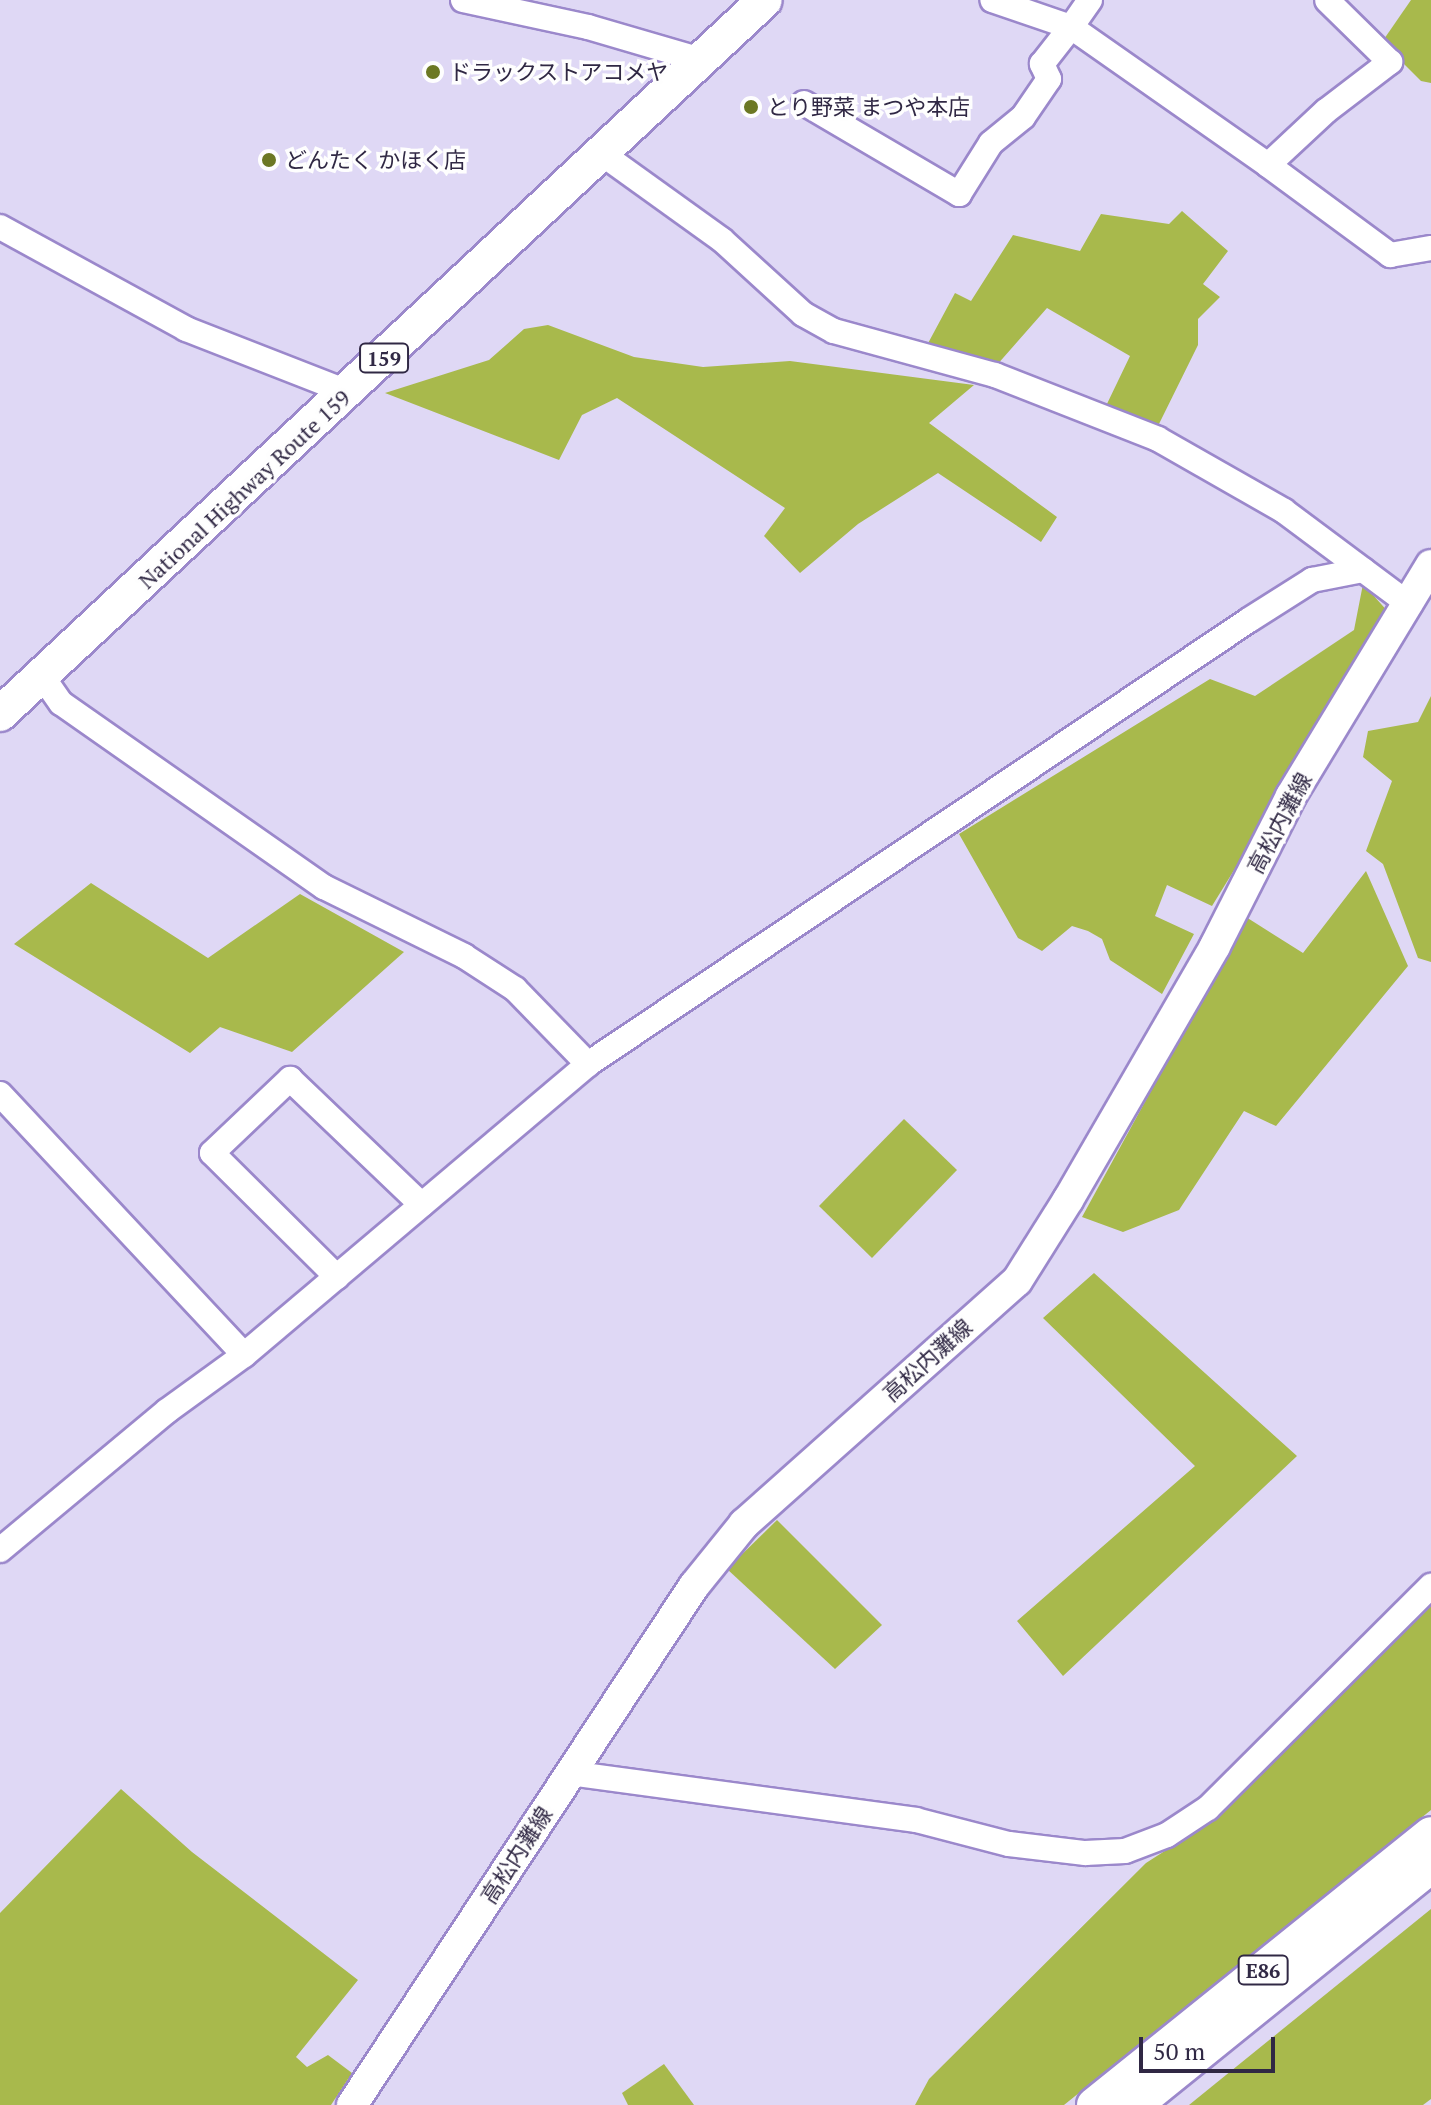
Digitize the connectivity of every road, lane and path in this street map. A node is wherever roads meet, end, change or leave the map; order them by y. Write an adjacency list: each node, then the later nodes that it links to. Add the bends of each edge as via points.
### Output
1 (463, 0): 7 (street, via 588,27)
2 (765, 0): 7 (highway, National Highway Route 159 / 159)
3 (992, 0): 6 (street)
4 (1090, 0): 6 (street)
5 (1327, 0): 10 (street, via 1390,62)
6 (1071, 27): 8 (street, via 1042,64 1049,79 1023,117 991,143 959,194); 10 (street)
7 (701, 60): 9 (highway, National Highway Route 159 / 159)
8 (804, 103)
9 (601, 153): 13 (highway, National Highway Route 159 / 159); 15 (street, via 722,240 803,314 824,325 995,375 1158,439 1284,511)
10 (1268, 165): 12 (street, via 1390,255)
11 (0, 227): 13 (street, via 186,329)
12 (1431, 248)
13 (348, 392): 17 (highway, National Highway Route 159 / 159)
14 (1431, 565): 16 (main road, 高松内灘線)
15 (1363, 570): 16 (street); 19 (street, via 1312,580 1249,620)
16 (1410, 605): 26 (main road, 高松内灘線, via 1291,796 1215,946 1017,1281 744,1524 694,1586)
17 (42, 676): 18 (highway, National Highway Route 159 / 159); 19 (street, via 61,703 324,887 464,956 515,989)
18 (0, 714)
19 (588, 1064): 21 (street)
20 (0, 1094): 23 (street)
21 (422, 1205): 22 (street); 22 (street, via 290,1079 212,1153)
22 (337, 1277): 23 (street)
23 (244, 1355): 24 (street, via 167,1411)
24 (0, 1550)
25 (1431, 1586): 26 (street, via 1208,1808 1167,1835 1125,1851 1085,1853 1009,1844 916,1820)
26 (569, 1773): 29 (main road, 高松内灘線)
27 (1431, 1834): 30 (highway, E86)
28 (1431, 1866): 31 (highway, E86)
29 (352, 2105)
30 (1094, 2105)
31 (1135, 2105)

